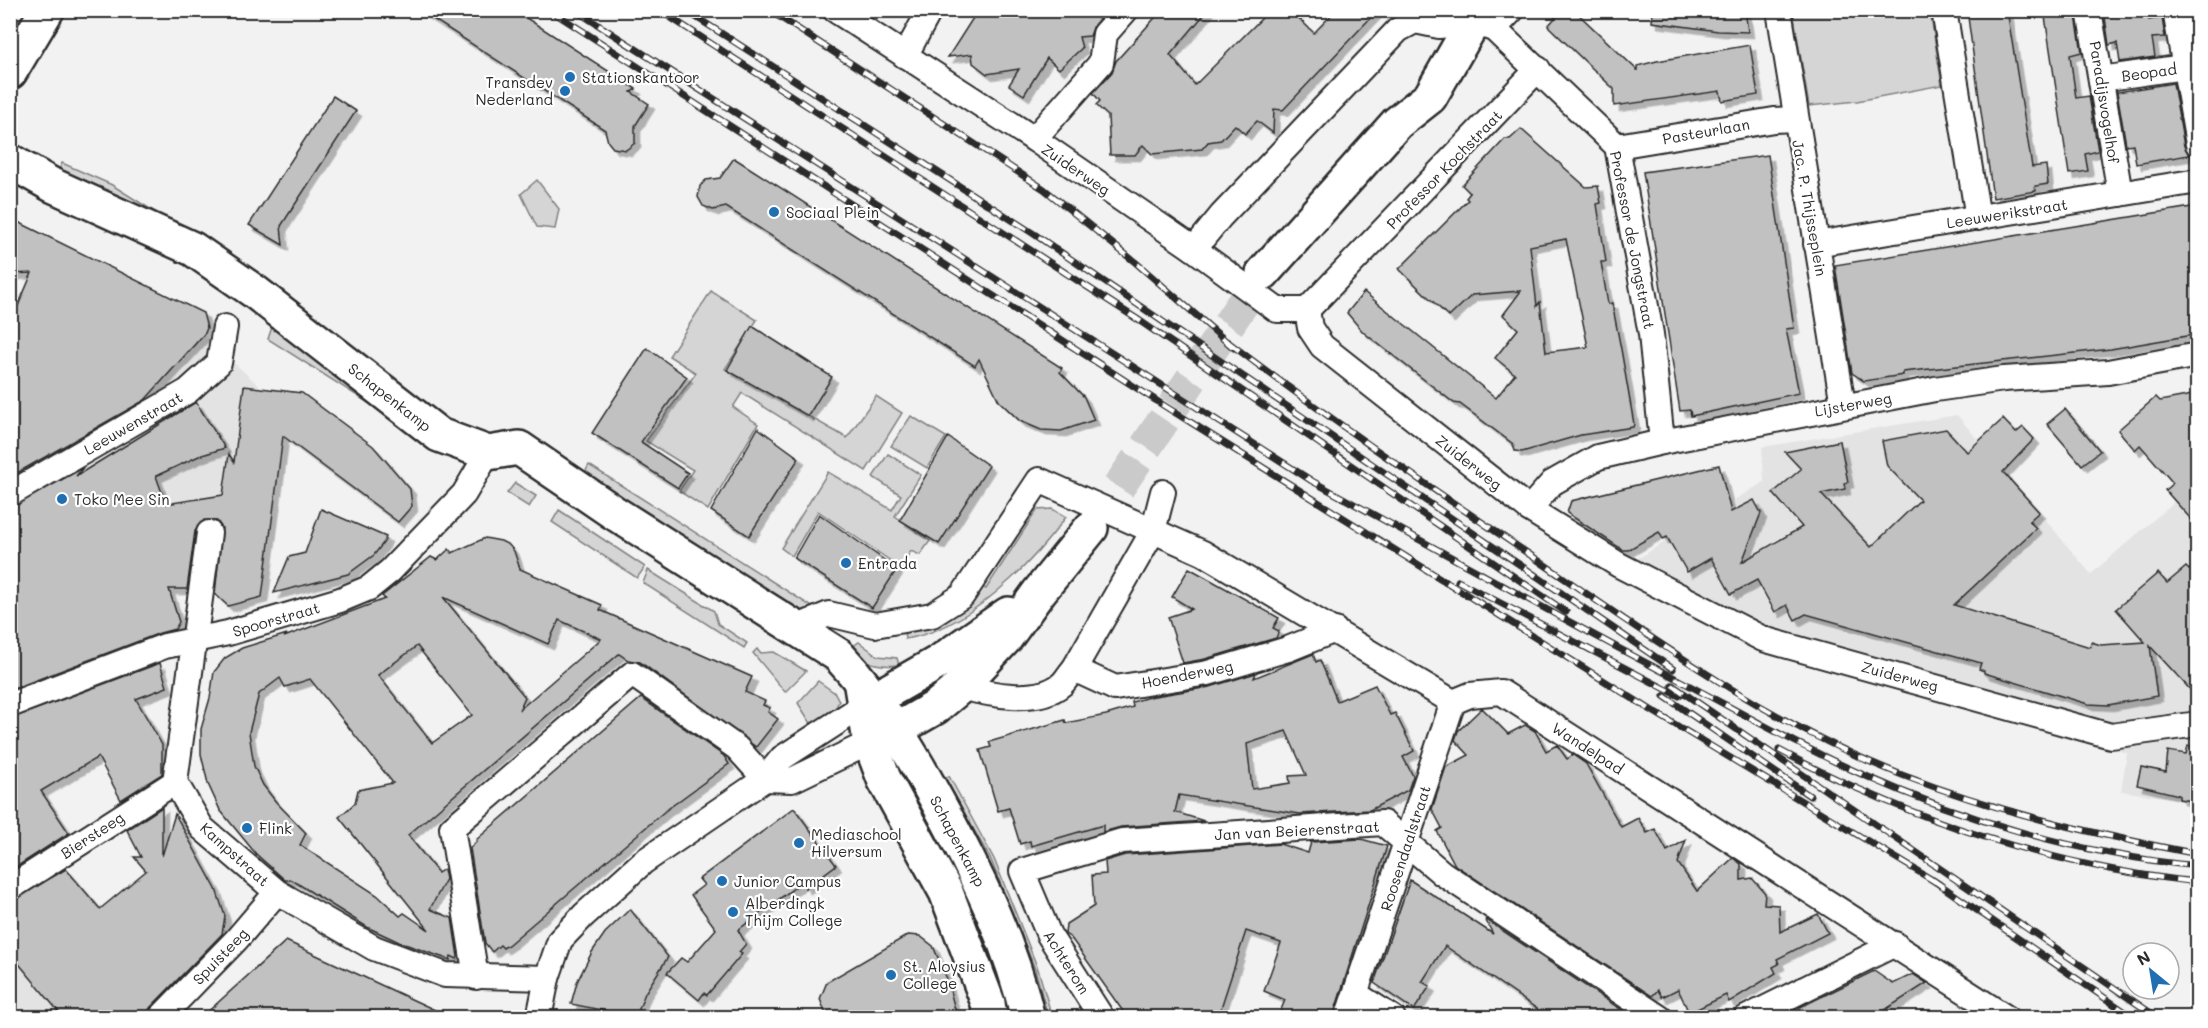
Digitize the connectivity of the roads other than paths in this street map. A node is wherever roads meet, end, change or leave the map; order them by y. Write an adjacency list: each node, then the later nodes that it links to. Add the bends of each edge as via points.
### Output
1 (47, 10): 14 (main road)
2 (835, 10): 11 (street, Zuiderweg)
3 (930, 10): 11 (street)
4 (1126, 10): 17 (street, via 1105,34 1101,63)
5 (1512, 10): 10 (street)
6 (1779, 10): 16 (street, Jac. P. Thijsseplein)
7 (1944, 10): 23 (street)
8 (2090, 10): 15 (street, Paradijsvogelhof)
9 (2175, 10): 12 (street)
10 (1470, 20): 13 (street); 25 (street, via 1439,26 1415,21 1398,30); 26 (main road, via 1430,97 1397,123)
11 (905, 56): 17 (street, Zuiderweg)
12 (2191, 66): 15 (street, Beopad); 18 (street)
13 (1538, 69): 19 (street, Professor de Jongstraat); 27 (street, Professor Kochstraat)
14 (10, 72)
15 (2101, 79): 22 (street, Paradijsvogelhof)
16 (1795, 119): 19 (street, Pasteurlaan); 24 (street, Jac. P. Thijsseplein)
17 (1034, 140): 25 (street, Zuiderweg)
18 (2198, 144)
19 (1617, 146): 31 (street, Professor de Jongstraat, via 1651,334)
20 (10, 161): 32 (main road, Schapenkamp, via 52,185 193,249 255,292 439,435)
21 (2198, 181): 22 (street, Leeuwerikstraat)
22 (2120, 194): 23 (street, Leeuwerikstraat)
23 (1978, 218): 24 (street, Leeuwerikstraat)
24 (1816, 244): 30 (street, Jac. P. Thijsseplein)
25 (1194, 249): 27 (street, Zuiderweg, via 1277,310)
26 (1263, 273)
27 (1307, 310): 35 (street, Zuiderweg, via 1310,328 1322,346)
28 (225, 327): 34 (street, Leeuwenstraat, via 219,363 188,391)
29 (2198, 355): 30 (street, Lijsterweg, via 2108,372 2004,379)
30 (1843, 405): 31 (street, Lijsterweg)
31 (1662, 442): 35 (street, Lijsterweg, via 1598,457 1552,483)
32 (504, 450): 40 (main road, Schapenkamp, via 632,524); 42 (street, Spoorstraat, via 390,571 369,588 228,633)
33 (1163, 492): 37 (street)
34 (10, 494)
35 (1529, 509): 48 (street, Zuiderweg, via 1619,565 1763,639 2111,736)
36 (1091, 528): 39 (main road)
37 (1153, 531): 40 (street, via 1039,480 962,596 932,615 875,625 829,614); 41 (street, via 1203,553); 43 (street)
38 (209, 533): 42 (street)
39 (1039, 592): 44 (main road, via 1005,639); 45 (main road, via 963,647)
40 (795, 628): 45 (main road, Schapenkamp, via 837,656)
41 (1335, 630): 43 (street, Hoenderweg, via 1208,673 1114,688); 46 (street)
42 (195, 638): 47 (street, Spoorstraat); 51 (street)
43 (1074, 669): 44 (street, via 1062,684 1046,692 1014,696)
44 (960, 687): 49 (main road, via 936,707)
45 (866, 694): 49 (main road, Schapenkamp); 50 (street, via 782,758)
46 (1453, 702): 52 (street, Roosendaalstraat); 56 (street, Wandelpad, via 1470,695 1501,692)
47 (10, 705)
48 (2198, 724)
49 (883, 736): 50 (street, via 792,780); 62 (main road, Schapenkamp, via 884,779 946,892); 63 (main road, Schapenkamp, via 930,786 985,890 1017,972)
50 (765, 779): 57 (street, via 737,748 632,674 452,828); 58 (street, via 643,862 584,915 560,940)
51 (175, 782): 54 (street, Biersteeg); 55 (street, Kampstraat, via 202,828)
52 (1407, 842): 53 (street, Jan van Beierenstraat, via 1383,823 1134,840); 59 (street, Roosendaalstraat); 67 (street, Jan van Beierenstraat, via 1442,873)
53 (1022, 871): 64 (street, Achterom, via 1049,935)
54 (10, 888)
55 (278, 892): 57 (street, Kampstraat, via 374,948 445,975); 60 (street, Spuisteeg)
56 (1895, 944): 68 (street); 69 (street, Wandelpad)
57 (476, 977): 58 (street, Kampstraat)
58 (547, 978): 61 (street)
59 (1356, 994): 65 (street, Roosendaalstraat); 66 (street)
60 (160, 1017)
61 (539, 1017)
62 (990, 1017)
63 (1028, 1017)
64 (1102, 1017)
65 (1347, 1017)
66 (1392, 1017)
67 (1660, 1017)
68 (1746, 1017)
69 (2007, 1017)

